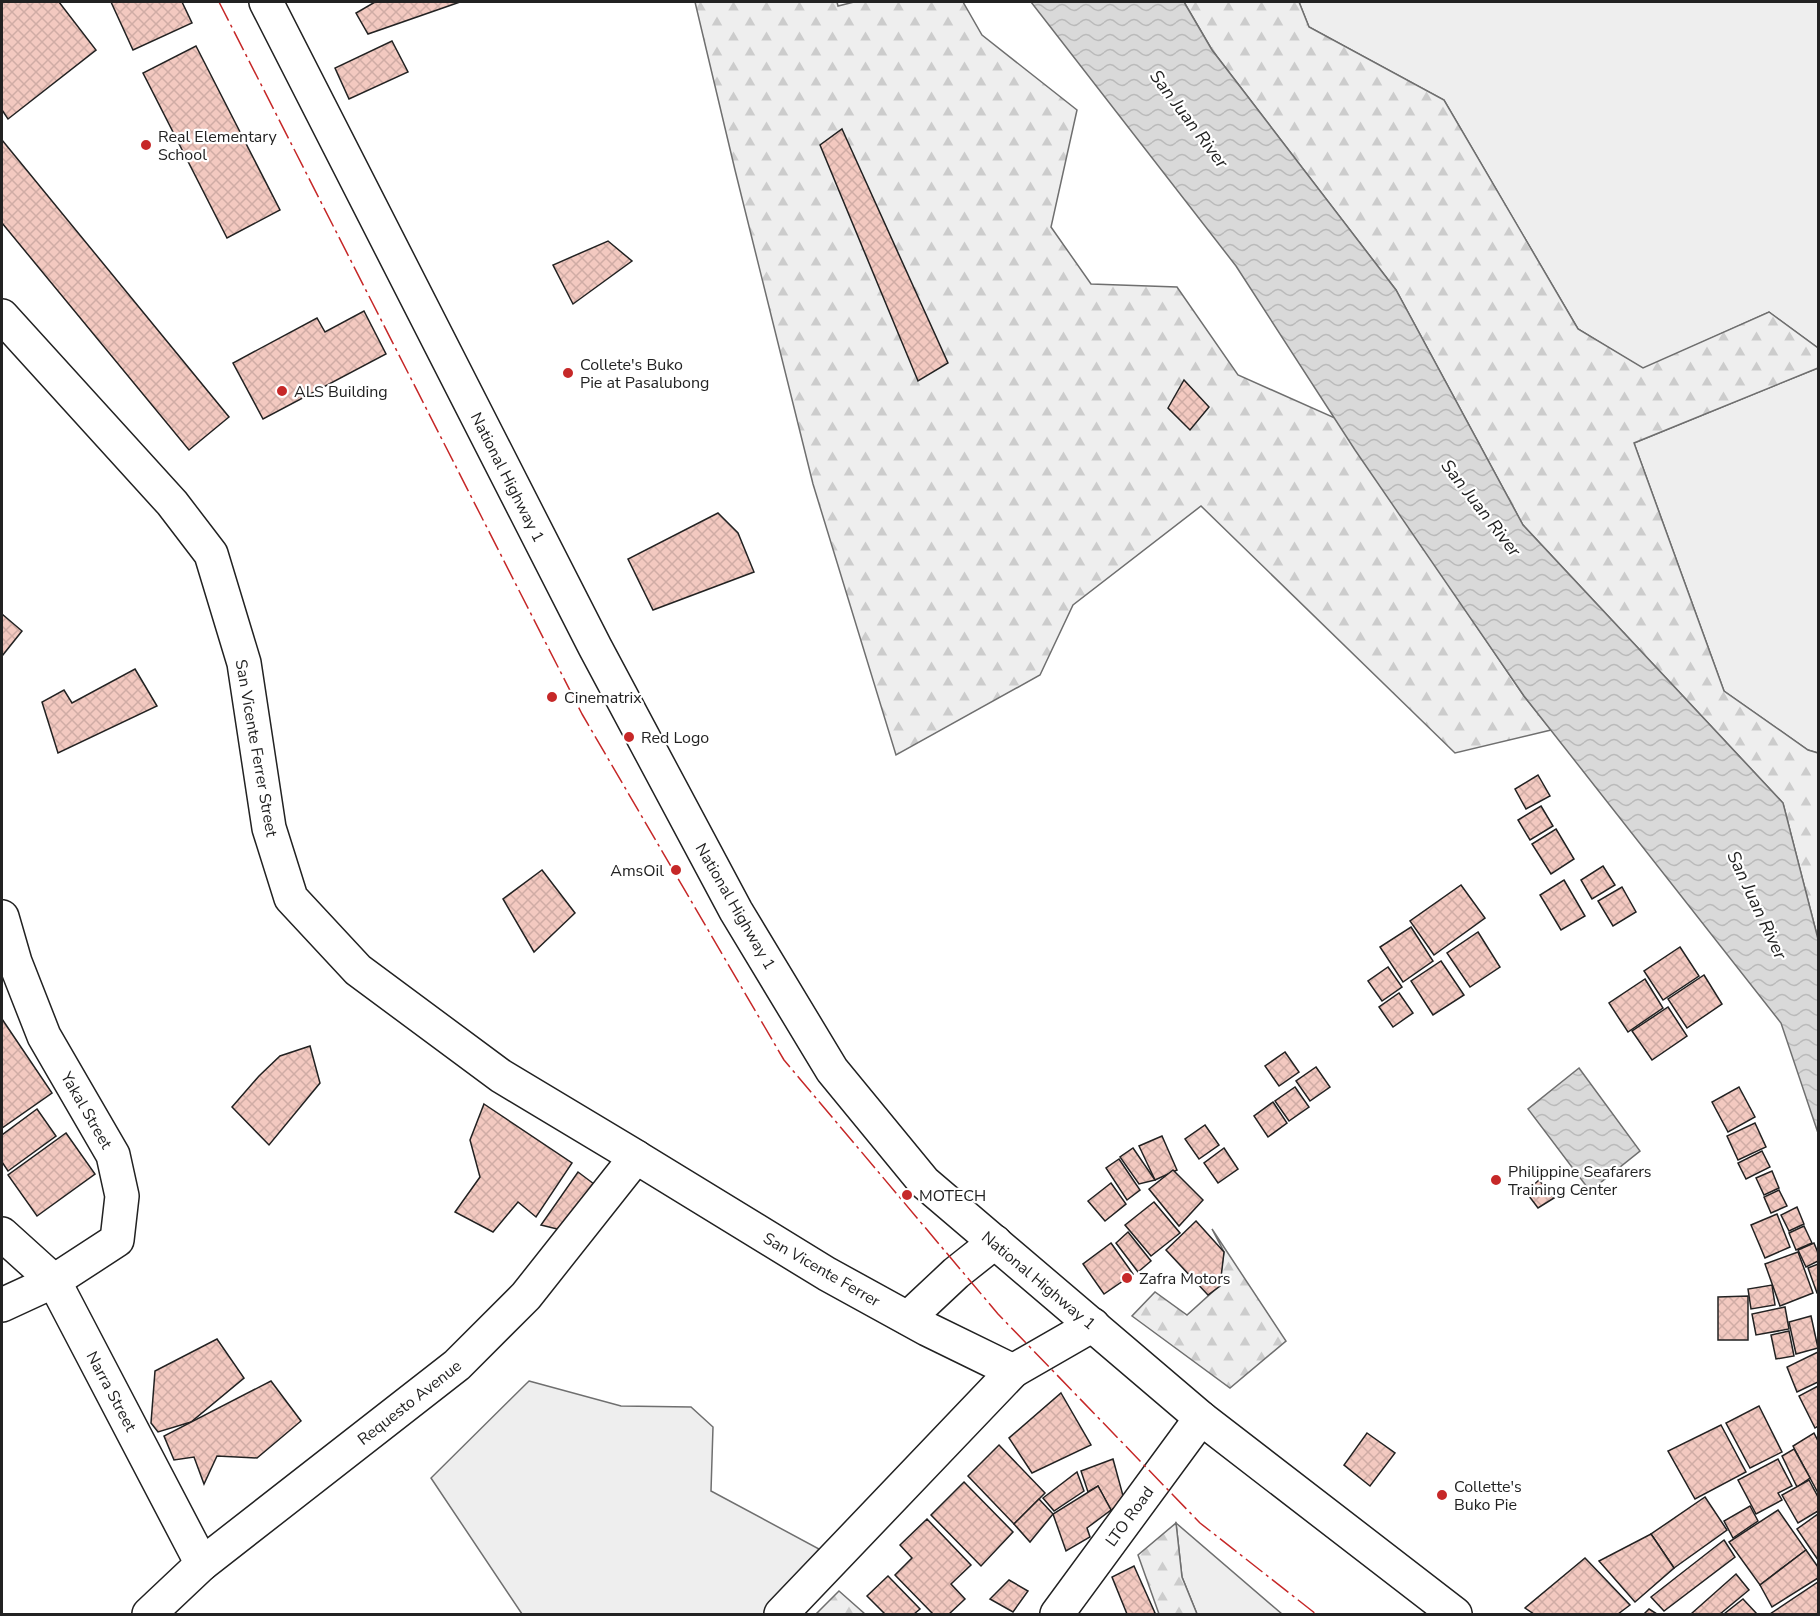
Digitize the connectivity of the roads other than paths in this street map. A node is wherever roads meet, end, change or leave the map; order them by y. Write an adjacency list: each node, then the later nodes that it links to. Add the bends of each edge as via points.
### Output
1 (266, 2): 6 (main road, National Highway 1, via 590,637 736,911 832,1070 924,1182)
2 (2, 316): 4 (main road, San Vicente Ferrer Street, via 172,503 211,554 244,663 269,828 291,898 358,970 501,1076)
3 (2, 917): 7 (main road, Yakal Street, via 44,1036 113,1155 122,1196 117,1240)
4 (636, 1157): 9 (main road, San Vicente Ferrer, via 827,1274); 13 (main road, Requesto Avenue, via 526,1296 457,1365)
5 (2, 1234): 7 (main road, Narra Street)
6 (995, 1242): 9 (main road); 10 (main road, National Highway 1)
7 (54, 1281): 8 (main road); 13 (main road, Narra Street)
8 (2, 1305)
9 (908, 1318): 11 (main road, San Vicente Ferrer)
10 (1093, 1325): 11 (main road); 12 (main road, National Highway 1)
11 (1013, 1371): 16 (main road)
12 (1201, 1418): 14 (main road, LTO Road); 17 (main road, National Highway 1)
13 (202, 1564): 15 (main road, Requesto Avenue)
14 (1063, 1612)
15 (149, 1614)
16 (781, 1614)
17 (1455, 1614)

